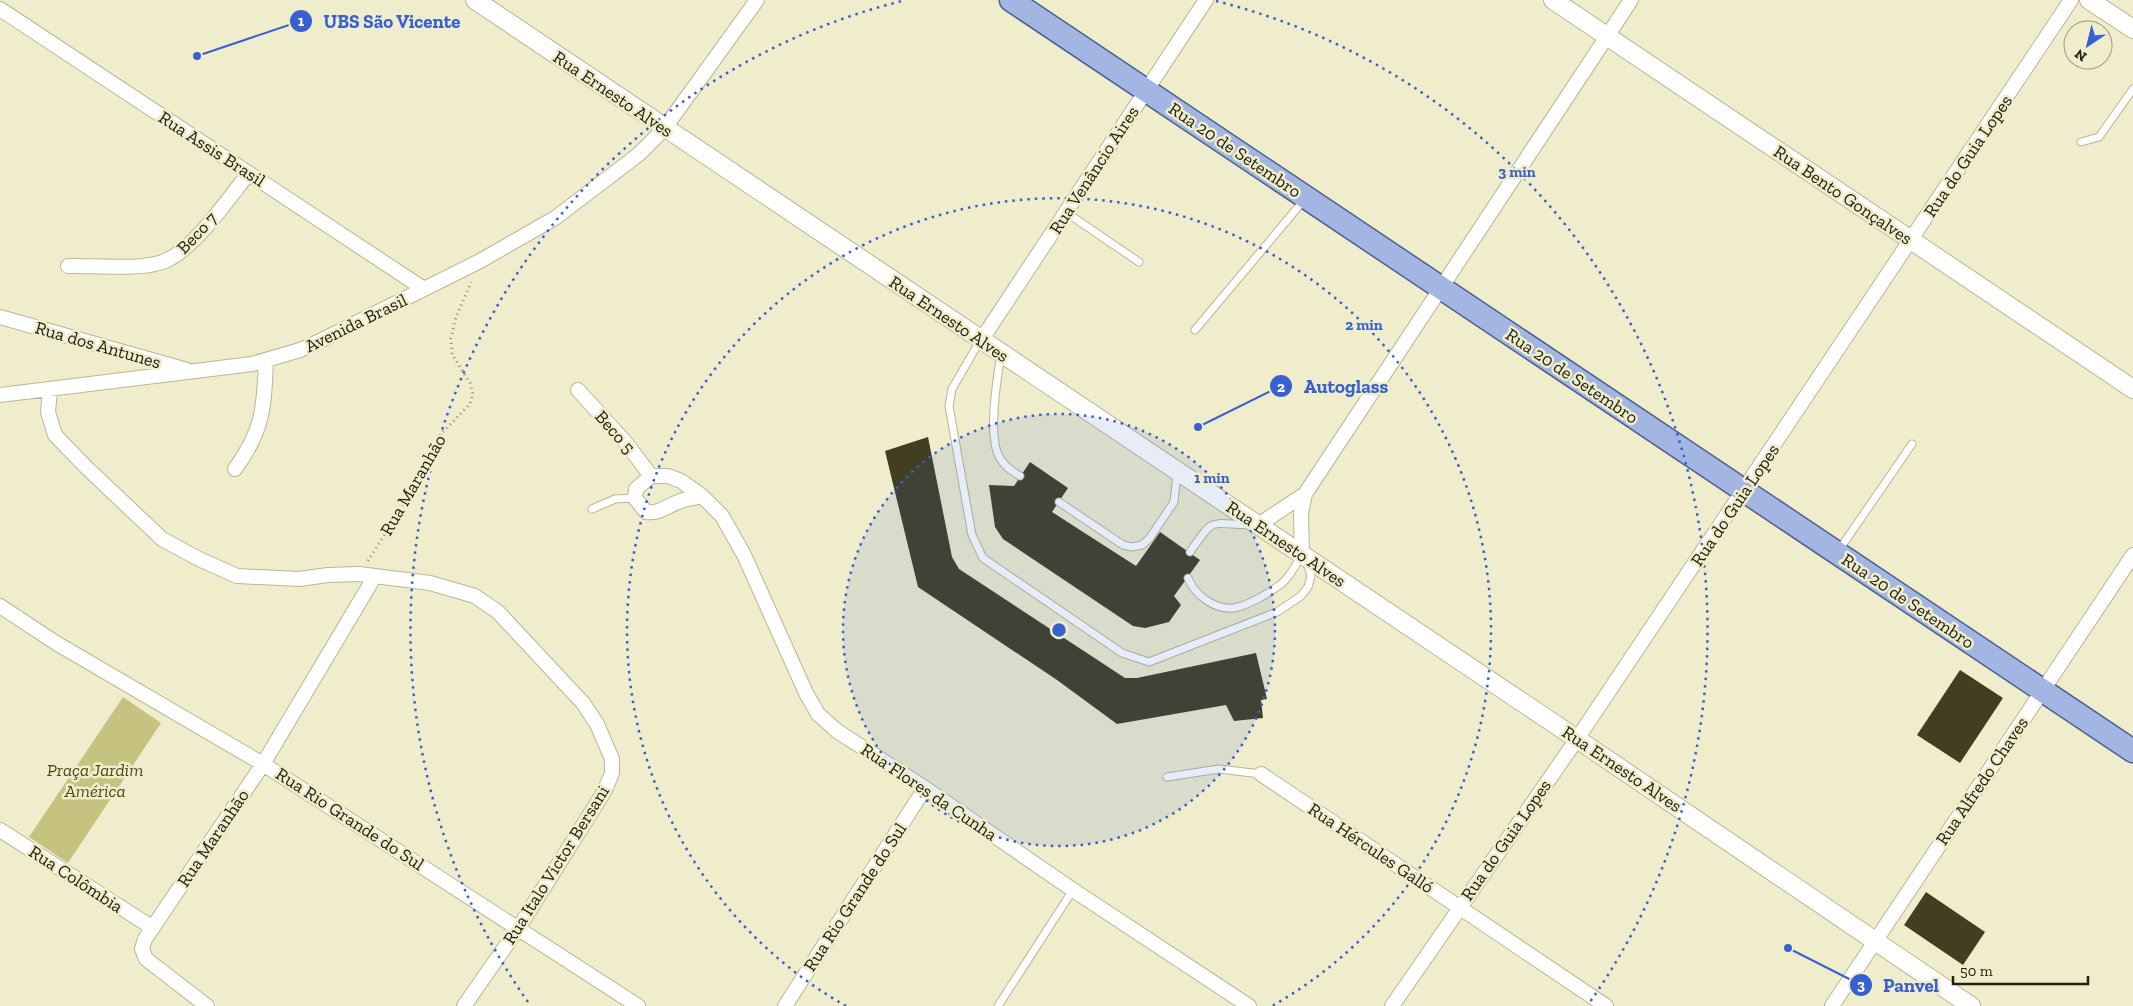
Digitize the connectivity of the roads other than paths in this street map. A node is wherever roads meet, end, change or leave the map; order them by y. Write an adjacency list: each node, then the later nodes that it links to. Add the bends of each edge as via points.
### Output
1 (475, 0): 14 (street, Rua Ernesto Alves)
2 (757, 0): 14 (street, Avenida Brasil)
3 (1011, 0): 13 (main road, Rua 20 de Setembro)
4 (1206, 0): 13 (street, Rua Venâncio Aires)
5 (1553, 0): 11 (street, Rua Bento Gonçalves)
6 (1631, 0): 11 (street)
7 (2071, 0): 19 (street, Rua do Guia Lopes)
8 (2089, 0): 10 (street)
9 (0, 9): 16 (street, Rua Assis Brasil)
10 (2133, 29)
11 (1606, 36): 19 (street, Rua Bento Gonçalves); 22 (street)
12 (2133, 89): 15 (lane, via 2099,137)
13 (1146, 91): 17 (main road, Rua 20 de Setembro); 18 (street, Rua Venâncio Aires)
14 (664, 129): 23 (street, Avenida Brasil, via 639,154 555,218); 26 (street, Rua Ernesto Alves)
15 (2081, 142)
16 (249, 173): 21 (street, Beco 7, via 203,230 171,259 146,265); 23 (street, Rua Assis Brasil)
17 (1306, 198): 22 (main road, Rua 20 de Setembro); 25 (lane)
18 (1067, 213): 20 (lane); 26 (street, Rua Venâncio Aires)
19 (1912, 241): 30 (street, Rua Bento Gonçalves); 39 (street, Rua do Guia Lopes)
20 (1139, 262)
21 (68, 266)
22 (1441, 288): 39 (main road, Rua 20 de Setembro); 40 (street)
23 (424, 289): 28 (street, Avenida Brasil, via 324,339)
24 (0, 317): 29 (street, Rua dos Antunes)
25 (1195, 330)
26 (982, 339): 27 (street, Rua Ernesto Alves); 48 (lane, via 952,389 949,406 972,535 983,558 1057,610 1122,652 1149,662 1277,612 1301,596 1311,576)
27 (1001, 353): 36 (street, Rua Ernesto Alves); 38 (lane, via 995,392 994,445 1007,468)
28 (266, 360): 29 (street, Avenida Brasil); 35 (street, via 261,421)
29 (196, 372): 31 (street, Avenida Brasil)
30 (2133, 389)
31 (50, 390): 33 (street, Avenida Brasil); 50 (street, Rua Italo Victor Bersani, via 48,412 56,435 162,539 237,576 299,579 328,575)
32 (578, 390): 37 (street, Beco 5)
33 (0, 395)
34 (1912, 444): 47 (lane)
35 (235, 469)
36 (1177, 470): 43 (lane, via 1174,502 1142,545 1123,545); 45 (street, Rua Ernesto Alves)
37 (651, 476): 41 (street, Rua Flores da Cunha, via 668,476 681,481); 42 (street, via 636,489)
38 (1020, 476)
39 (1744, 491): 47 (main road, Rua 20 de Setembro); 54 (street, Rua do Guia Lopes)
40 (1305, 494): 45 (street); 48 (street, via 1301,513)
41 (702, 496): 42 (street, via 681,500 652,513 646,512); 59 (street, Rua Flores da Cunha, via 722,516 744,556 818,714 837,731)
42 (635, 498): 44 (lane, via 614,499)
43 (1059, 502)
44 (592, 509)
45 (1258, 525): 46 (lane, via 1213,523); 48 (street, Rua Ernesto Alves)
46 (1190, 552)
47 (1837, 553): 53 (main road, Rua 20 de Setembro)
48 (1302, 554): 51 (lane, via 1281,583 1246,604 1232,608 1220,607 1200,596 1192,589); 54 (street, Rua Ernesto Alves)
49 (2133, 555): 53 (street, Rua Alfredo Chaves)
50 (374, 576): 56 (street, Rua Maranhão); 63 (street, Rua Italo Victor Bersani, via 453,588 475,596 498,612 583,704 606,742 612,759 612,773 604,792)
51 (1188, 578)
52 (0, 606): 56 (street, Rua Rio Grande do Sul, via 56,643)
53 (2042, 691): 55 (main road, Rua 20 de Setembro); 65 (street, Rua Alfredo Chaves)
54 (1577, 739): 62 (street, Rua do Guia Lopes); 65 (street, Rua Ernesto Alves)
55 (2133, 751)
56 (263, 764): 63 (street, Rua Rio Grande do Sul); 64 (street, Rua Maranhão)
57 (1260, 774): 58 (lane, via 1219,769); 62 (street, Rua Hércules Galló)
58 (1167, 777)
59 (925, 788): 61 (street, Rua Flores da Cunha); 69 (street, Rua Rio Grande do Sul)
60 (0, 830): 64 (street, Rua Colômbia)
61 (1073, 890): 70 (lane); 71 (street, Rua Flores da Cunha)
62 (1458, 907): 72 (street, Rua do Guia Lopes); 73 (street, Rua Hércules Galló)
63 (519, 927): 67 (street, Rua Italo Victor Bersani); 68 (street, Rua Rio Grande do Sul)
64 (153, 928): 66 (street, Rua Maranhão, via 142,948 146,959)
65 (1875, 941): 74 (street, Rua Alfredo Chaves); 75 (street, Rua Ernesto Alves)
66 (207, 1006)
67 (464, 1006)
68 (638, 1006)
69 (785, 1006)
70 (998, 1006)
71 (1249, 1006)
72 (1392, 1006)
73 (1604, 1006)
74 (1832, 1006)
75 (1971, 1006)

